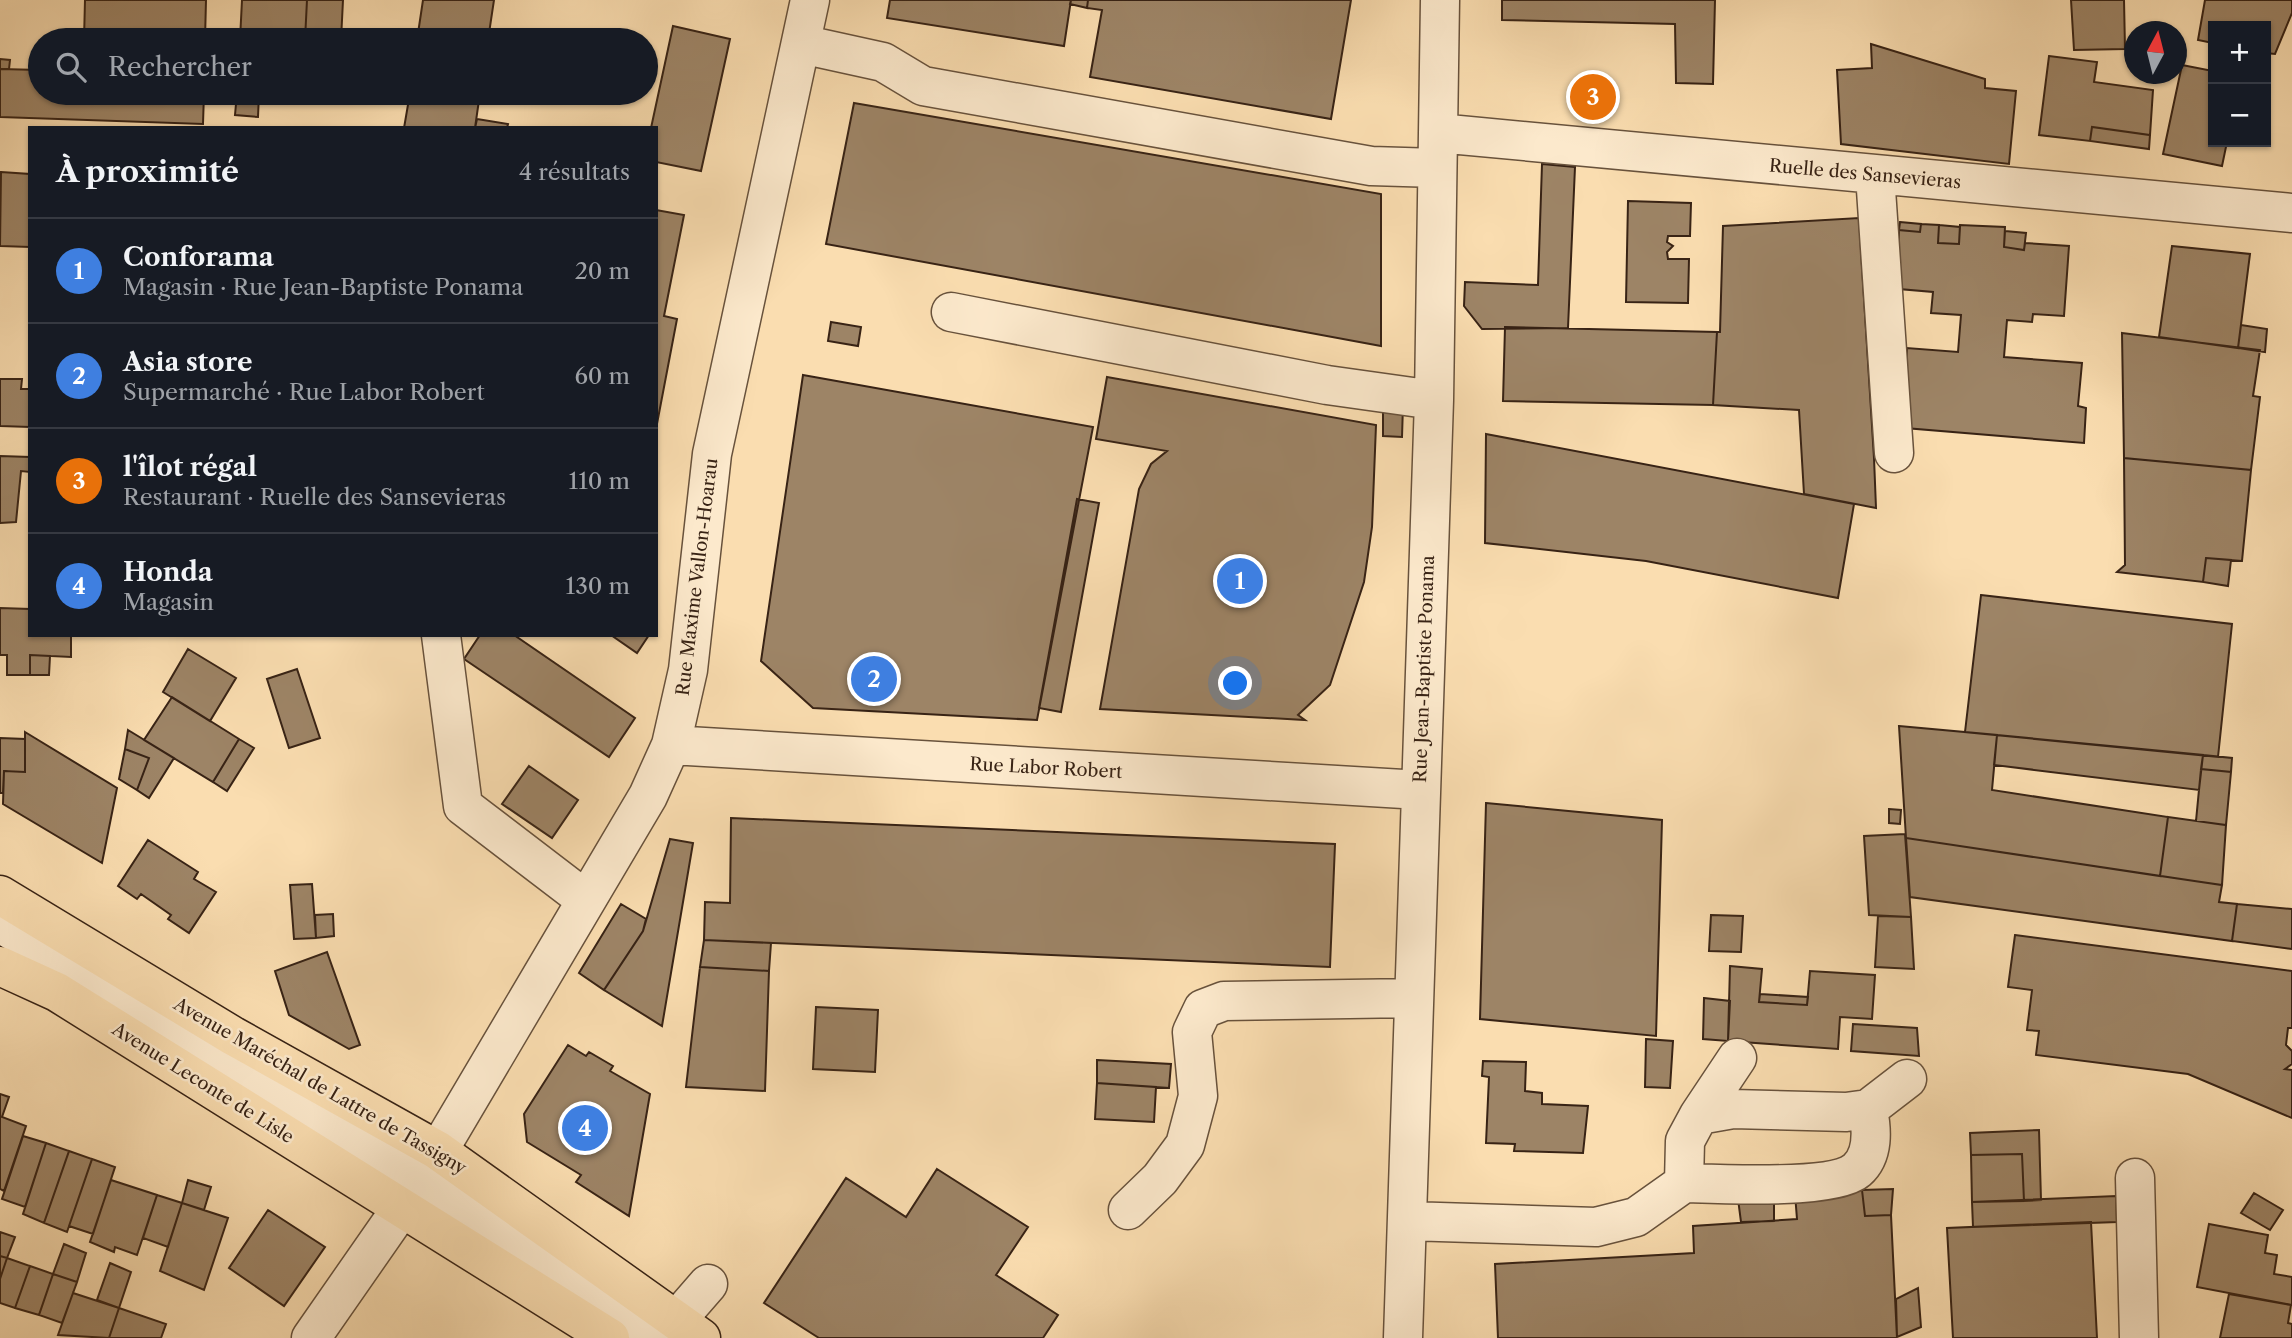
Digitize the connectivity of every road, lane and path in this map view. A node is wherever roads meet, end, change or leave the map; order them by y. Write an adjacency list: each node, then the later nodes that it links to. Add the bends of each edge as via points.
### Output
1 (810, 0): 3 (street, Rue Maxime Vallon-Hoarau)
2 (1440, 0): 4 (street, Rue Jean-Baptiste Ponama)
3 (801, 44): 4 (street, Ruelle des Sansevieras, via 883,62 923,86 1371,166); 11 (street, Rue Maxime Vallon-Hoarau, via 712,454 688,670)
4 (1438, 151): 5 (street, Ruelle des Sansevieras); 8 (street, Rue Jean-Baptiste Ponama)
5 (1875, 175): 6 (street, Ruelle des Sansevieras); 9 (street)
6 (2292, 213)
7 (951, 312): 8 (street, via 1327,385)
8 (1434, 400): 12 (street, Rue Jean-Baptiste Ponama)
9 (1894, 453)
10 (441, 637): 14 (street, via 463,806)
11 (671, 745): 12 (street, Rue Labor Robert); 14 (street, Rue Maxime Vallon-Hoarau, via 648,796)
12 (1420, 790): 17 (street, Rue Jean-Baptiste Ponama)
13 (0, 895): 23 (main road, Avenue Maréchal de Lattre de Tassigny, via 233,1036)
14 (586, 900): 23 (street, Rue Maxime Vallon-Hoarau)
15 (0, 923): 23 (street, Avenue Maréchal de Lattre de Tassigny)
16 (0, 966): 23 (main road, Avenue Leconte de Lisle)
17 (1412, 998): 25 (street, via 1224,1002 1203,1009 1192,1032 1198,1096 1185,1145 1160,1179); 26 (street, Rue Jean-Baptiste Ponama)
18 (1737, 1058): 21 (street)
19 (1907, 1079): 20 (street)
20 (1868, 1109): 21 (street, via 1733,1109); 24 (street, via 1873,1135 1859,1169 1849,1176 1758,1184)
21 (1699, 1115): 24 (street, via 1685,1141)
22 (2135, 1178): 32 (street)
23 (420, 1179): 28 (main road, Avenue Maréchal de Lattre de Tassigny); 29 (street, Rue Maxime Vallon-Hoarau); 30 (main road, Avenue Maréchal de Lattre de Tassigny)
24 (1684, 1183): 26 (street, via 1636,1217 1596,1227)
25 (1128, 1210)
26 (1408, 1221): 31 (street, Rue Jean-Baptiste Ponama)
27 (708, 1284): 28 (street)
28 (680, 1333)
29 (311, 1338)
30 (610, 1338)
31 (1403, 1338)
32 (2138, 1338)

